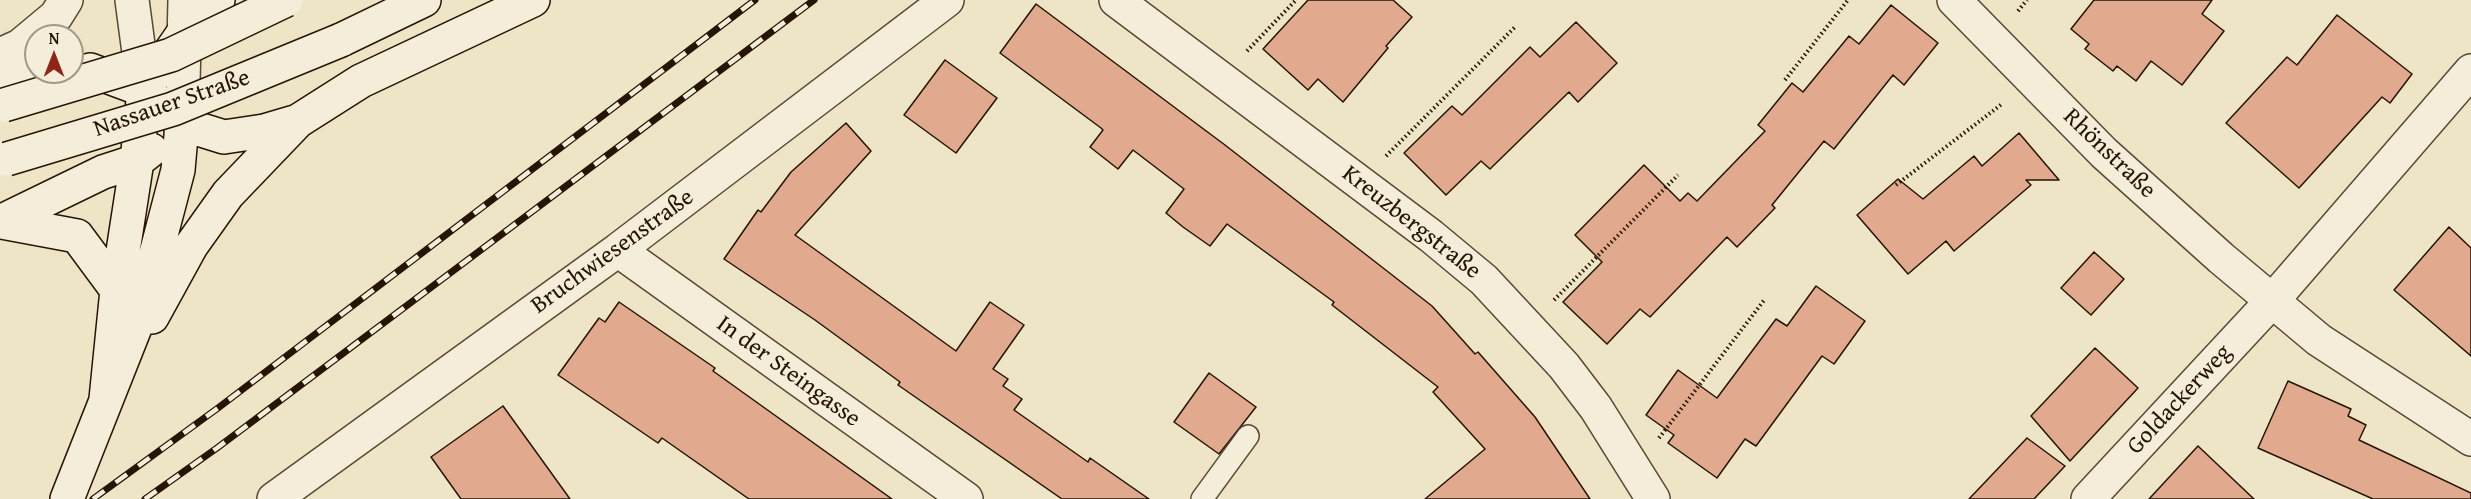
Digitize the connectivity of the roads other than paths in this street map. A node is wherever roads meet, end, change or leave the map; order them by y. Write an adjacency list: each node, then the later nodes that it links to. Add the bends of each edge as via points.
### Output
1 (66, 0): 12 (street, via 56,16 20,46)
2 (132, 0): 17 (street)
3 (185, 0): 11 (street)
4 (219, 0): 11 (street)
5 (286, 0): 18 (street, Nassauer Straße, bridge, via 171,55)
6 (424, 0): 21 (street, Nassauer Straße, bridge, via 341,40 173,109)
7 (533, 0): 19 (street, via 361,81)
8 (947, 0): 24 (street, Bruchwiesenstraße)
9 (1116, 0): 34 (street, Kreuzbergstraße, via 1484,280 1583,391)
10 (1954, 0): 26 (street, Rhönstraße, via 2104,153)
11 (182, 35): 17 (street); 20 (street)
12 (0, 55)
13 (24, 67): 15 (street)
14 (84, 70): 17 (street, via 96,70)
15 (0, 72)
16 (2468, 79): 26 (street, Goldackerweg)
17 (144, 90): 20 (street); 22 (street)
18 (2, 106)
19 (298, 121): 20 (street, via 224,137); 27 (street, via 228,194 191,246)
20 (182, 124): 22 (street); 27 (street, via 178,171 140,315)
21 (3, 160)
22 (137, 161): 23 (street, via 103,172); 25 (street)
23 (1, 222): 25 (street, via 77,236)
24 (618, 250): 30 (street, In der Steingasse); 32 (street, Bruchwiesenstraße)
25 (117, 290): 27 (street)
26 (2271, 301): 29 (street, Rhönstraße, via 2319,340); 35 (street, Goldackerweg)
27 (106, 399): 31 (street)
28 (1248, 436): 33 (lane)
29 (2471, 439)
30 (960, 497)
31 (67, 499)
32 (274, 499)
33 (1202, 499)
34 (1653, 499)
35 (2088, 499)

